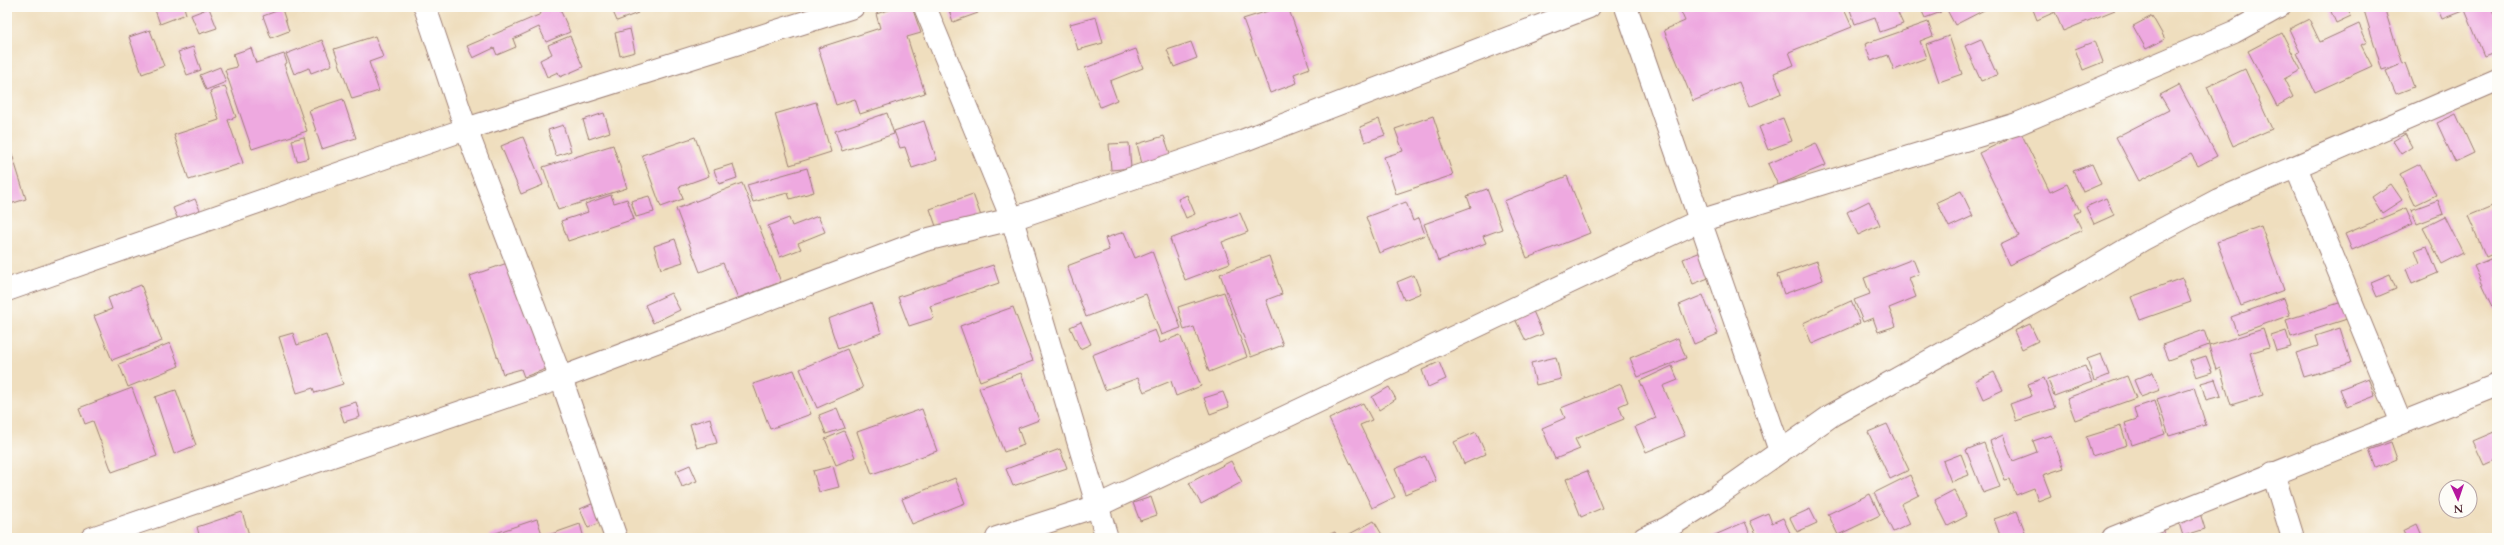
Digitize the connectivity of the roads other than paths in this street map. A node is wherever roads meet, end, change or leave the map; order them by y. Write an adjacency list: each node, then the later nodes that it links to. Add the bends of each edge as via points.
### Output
1 (425, 7): 8 (street)
2 (853, 7): 8 (street)
3 (925, 7): 10 (street)
4 (1589, 7): 10 (street, via 1242,142)
5 (1626, 7): 11 (street)
6 (2279, 7): 11 (street, via 2234,32 2018,124)
7 (2497, 80): 9 (street)
8 (466, 129): 12 (street); 13 (street)
9 (2296, 167): 15 (street); 16 (street, via 2218,200 2142,240 1832,415)
10 (1012, 219): 13 (street, via 925,240); 18 (street)
11 (1699, 221): 16 (street); 18 (street)
12 (7, 290)
13 (561, 378): 20 (street); 21 (street)
14 (2497, 385): 15 (street)
15 (2402, 423): 17 (street)
16 (1780, 451): 19 (street)
17 (2273, 473): 25 (street); 26 (street)
18 (1097, 506): 22 (street); 23 (street)
19 (1670, 533): 24 (street)
20 (92, 538)
21 (616, 538)
22 (997, 538)
23 (1107, 538)
24 (1644, 538)
25 (2113, 538)
26 (2293, 538)

